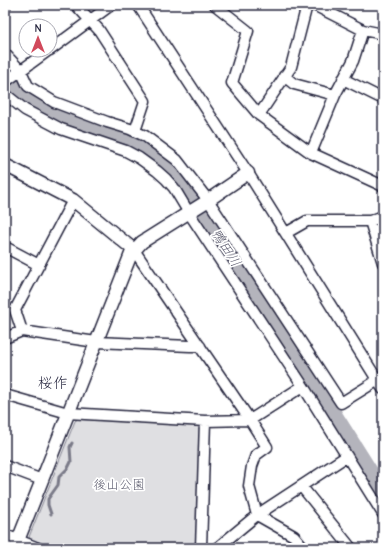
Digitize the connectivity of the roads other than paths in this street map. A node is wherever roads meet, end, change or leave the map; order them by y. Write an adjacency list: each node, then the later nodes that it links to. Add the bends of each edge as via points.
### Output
1 (76, 5): 7 (street)
2 (111, 5): 7 (street)
3 (138, 5): 24 (street)
4 (215, 5): 20 (street, via 248,31 232,83)
5 (307, 5): 14 (street, via 291,67)
6 (314, 5): 8 (street)
7 (90, 20): 10 (street); 21 (street, via 145,101)
8 (363, 30): 9 (street); 15 (street, via 354,61)
9 (383, 34)
10 (58, 44)
11 (5, 54): 13 (street)
12 (39, 58): 13 (street)
13 (21, 71): 16 (street); 21 (street, via 28,86 54,102)
14 (284, 76): 18 (street, via 294,84); 20 (street)
15 (343, 79): 18 (street); 19 (street)
16 (5, 82)
17 (5, 94): 28 (street, via 25,110 61,129 126,151 139,158 166,179)
18 (334, 95): 22 (street)
19 (383, 99)
20 (259, 115): 22 (street)
21 (135, 131): 27 (street, via 177,160)
22 (311, 153): 25 (street)
23 (5, 165): 26 (street)
24 (248, 173): 27 (street); 31 (street)
25 (383, 186)
26 (73, 200): 33 (street); 35 (street)
27 (206, 202): 28 (street); 40 (street, via 341,403)
28 (190, 212): 33 (street, via 142,242); 41 (street)
29 (383, 216): 30 (street)
30 (370, 221): 31 (street, via 307,221); 34 (street)
31 (286, 233): 40 (street)
32 (5, 247): 35 (street)
33 (134, 250): 38 (street); 39 (street)
34 (383, 263)
35 (39, 265): 36 (street, via 15,310)
36 (22, 331): 37 (street); 38 (street)
37 (5, 338)
38 (96, 342): 39 (street); 43 (street)
39 (200, 346): 44 (street)
40 (381, 382)
41 (304, 386): 44 (street); 46 (street)
42 (5, 396): 43 (street)
43 (68, 413): 45 (street); 48 (street)
44 (250, 420): 45 (street); 51 (street, via 267,447 256,455 249,486)
45 (205, 421): 55 (street)
46 (347, 456): 49 (street); 50 (street)
47 (5, 466): 48 (street)
48 (42, 480): 53 (street)
49 (302, 487): 51 (street); 58 (street)
50 (383, 514)
51 (257, 515): 56 (street); 57 (street, via 294,536)
52 (5, 535): 53 (street)
53 (17, 544): 54 (street)
54 (38, 548)
55 (201, 548)
56 (217, 548)
57 (304, 548)
58 (351, 548)

